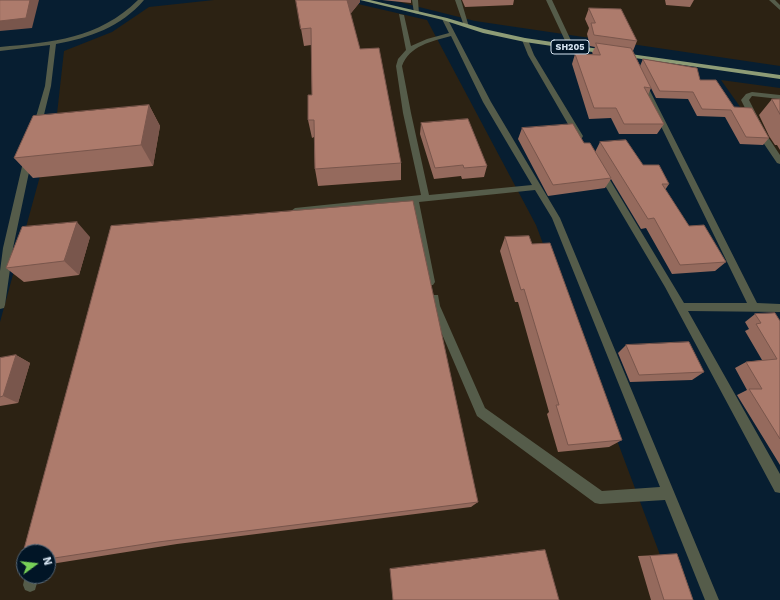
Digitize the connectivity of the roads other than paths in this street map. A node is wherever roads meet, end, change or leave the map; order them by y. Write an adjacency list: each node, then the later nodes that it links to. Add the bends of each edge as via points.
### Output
1 (141, 0): 14 (street, via 131,12 102,30)
2 (367, 0): 8 (main road, SH205)
3 (415, 0): 8 (street)
4 (458, 0): 11 (street)
5 (549, 0): 15 (street)
6 (772, 0): 7 (street)
7 (780, 8)
8 (417, 13): 10 (main road, SH205)
9 (401, 15): 17 (street)
10 (445, 19): 11 (main road, SH205); 12 (street)
11 (467, 26): 13 (main road, SH205)
12 (453, 34): 17 (street); 26 (street, via 487,102)
13 (525, 40): 15 (main road, SH205); 22 (street, via 531,55)
14 (53, 43): 16 (street); 21 (street, via 43,111)
15 (570, 47): 18 (main road, SH205)
16 (0, 50)
17 (409, 51): 27 (street, via 399,66)
18 (633, 62): 19 (main road, SH205); 33 (street)
19 (780, 77)
20 (780, 97): 25 (street, via 752,94 748,95 746,100 764,138)
21 (33, 136)
22 (583, 142)
23 (30, 151): 30 (street)
24 (594, 161): 32 (street)
25 (780, 161)
26 (538, 187): 27 (street); 36 (street, via 556,218)
27 (426, 198): 28 (street)
28 (414, 199): 29 (street); 36 (street, via 435,306 481,412 600,498)
29 (289, 211)
30 (4, 248): 31 (street)
31 (0, 306)
32 (681, 307): 33 (street); 35 (street)
33 (754, 308): 34 (street)
34 (780, 308)
35 (780, 487)
36 (669, 493): 37 (street)
37 (712, 600)

